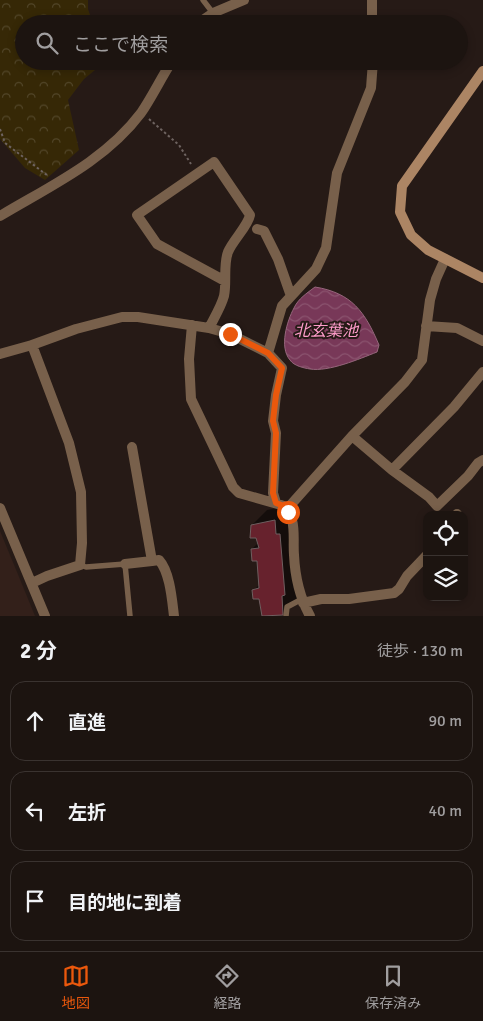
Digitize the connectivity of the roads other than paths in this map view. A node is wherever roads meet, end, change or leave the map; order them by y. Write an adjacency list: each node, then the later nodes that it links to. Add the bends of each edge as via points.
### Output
1 (203, 0): 4 (lane)
2 (244, 0): 4 (street)
3 (372, 0): 6 (street)
4 (213, 13): 5 (street)
5 (210, 15)
6 (372, 15)
7 (167, 70): 10 (street, via 141,112 111,146)
8 (371, 70): 15 (street, via 370,88 337,173 326,248 316,269)
9 (483, 72): 12 (street, via 402,186 400,212 411,236)
10 (0, 216)
11 (257, 228): 15 (street, via 264,231)
12 (445, 260): 13 (street); 17 (street, via 436,279)
13 (483, 278)
14 (225, 281): 14 (street, via 227,256 250,215 214,162 137,215 158,244); 18 (street, via 223,297)
15 (291, 296): 21 (street, via 282,306)
16 (192, 325): 18 (street); 20 (street, via 122,317); 28 (street, via 189,359 191,399 225,472 239,494)
17 (426, 326): 19 (street, via 457,328); 24 (street, via 422,360)
18 (209, 328): 21 (street, via 230,334)
19 (483, 341)
20 (32, 345): 22 (street); 34 (street, via 69,443 81,492)
21 (268, 353): 28 (street, via 282,368 273,421 276,433 273,493)
22 (0, 354)
23 (483, 372): 27 (street, via 454,408)
24 (352, 436): 27 (street); 30 (street)
25 (132, 447): 32 (street)
26 (483, 460): 27 (street, via 437,506)
27 (392, 470)
28 (276, 503): 30 (street)
29 (0, 508): 35 (street)
30 (287, 509): 36 (street, via 292,519 294,558)
31 (426, 556): 36 (street, via 394,593)
32 (152, 561): 33 (street); 39 (street, via 159,560 163,564)
33 (125, 564): 34 (lane); 38 (lane)
34 (80, 565): 35 (street)
35 (32, 583): 37 (street)
36 (302, 601): 40 (lane, via 287,607); 41 (street)
37 (45, 616)
38 (130, 616)
39 (174, 616)
40 (286, 616)
41 (310, 616)

